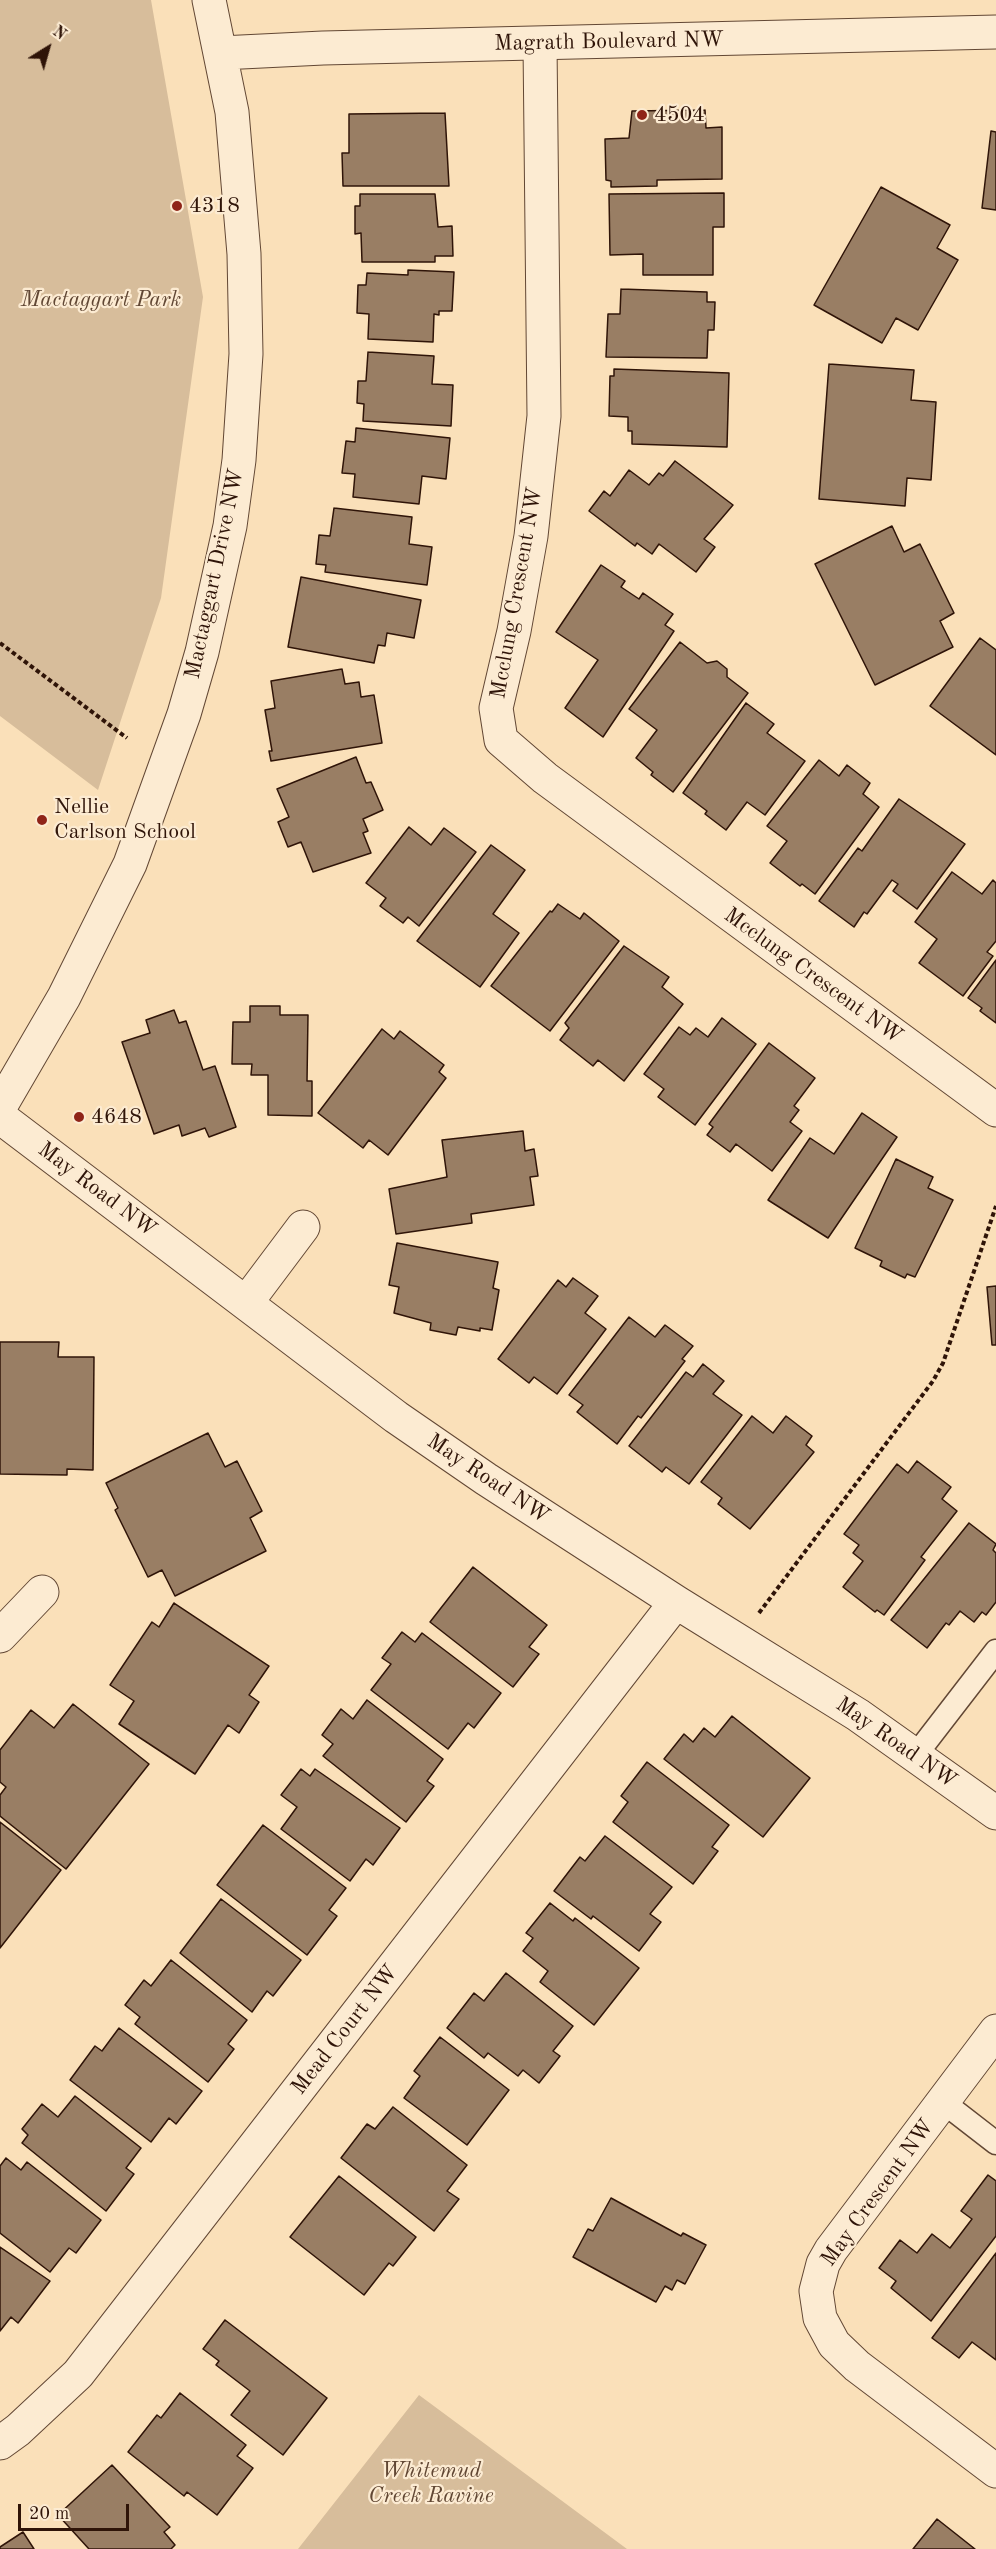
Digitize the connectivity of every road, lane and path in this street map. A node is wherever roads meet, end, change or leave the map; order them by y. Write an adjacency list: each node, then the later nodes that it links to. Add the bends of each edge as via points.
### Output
1 (209, 0): 4 (street, Mactaggart Drive NW)
2 (996, 32): 3 (street, Magrath Boulevard NW)
3 (540, 44): 4 (street, Magrath Boulevard NW); 8 (street, Mcclung Crescent NW, via 544,416 531,536 496,708 501,740 545,778)
4 (221, 53): 7 (street, Mactaggart Drive NW, via 239,180 246,354 239,459 228,536 184,714 130,864 64,997)
5 (0, 643): 6 (path)
6 (127, 738)
7 (0, 1107)
8 (996, 1110)
9 (0, 1117): 12 (street, May Road NW)
10 (996, 1206): 16 (path, via 943,1363 933,1381)
11 (303, 1227): 12 (street)
12 (246, 1303): 14 (street, May Road NW, via 396,1417)
13 (42, 1592): 15 (street)
14 (676, 1602): 16 (street, May Road NW); 23 (street, Mead Court NW, via 78,2374)
15 (0, 1636)
16 (738, 1640): 18 (street, May Road NW, via 858,1715)
17 (996, 1652): 18 (lane)
18 (915, 1756): 19 (street, May Road NW)
19 (996, 1813)
20 (996, 2031): 21 (street, May Crescent NW)
21 (943, 2102): 22 (lane); 24 (street, May Crescent NW, via 831,2250 818,2277 817,2303 825,2331 857,2366)
22 (996, 2143)
23 (6, 2430)
24 (996, 2471)

